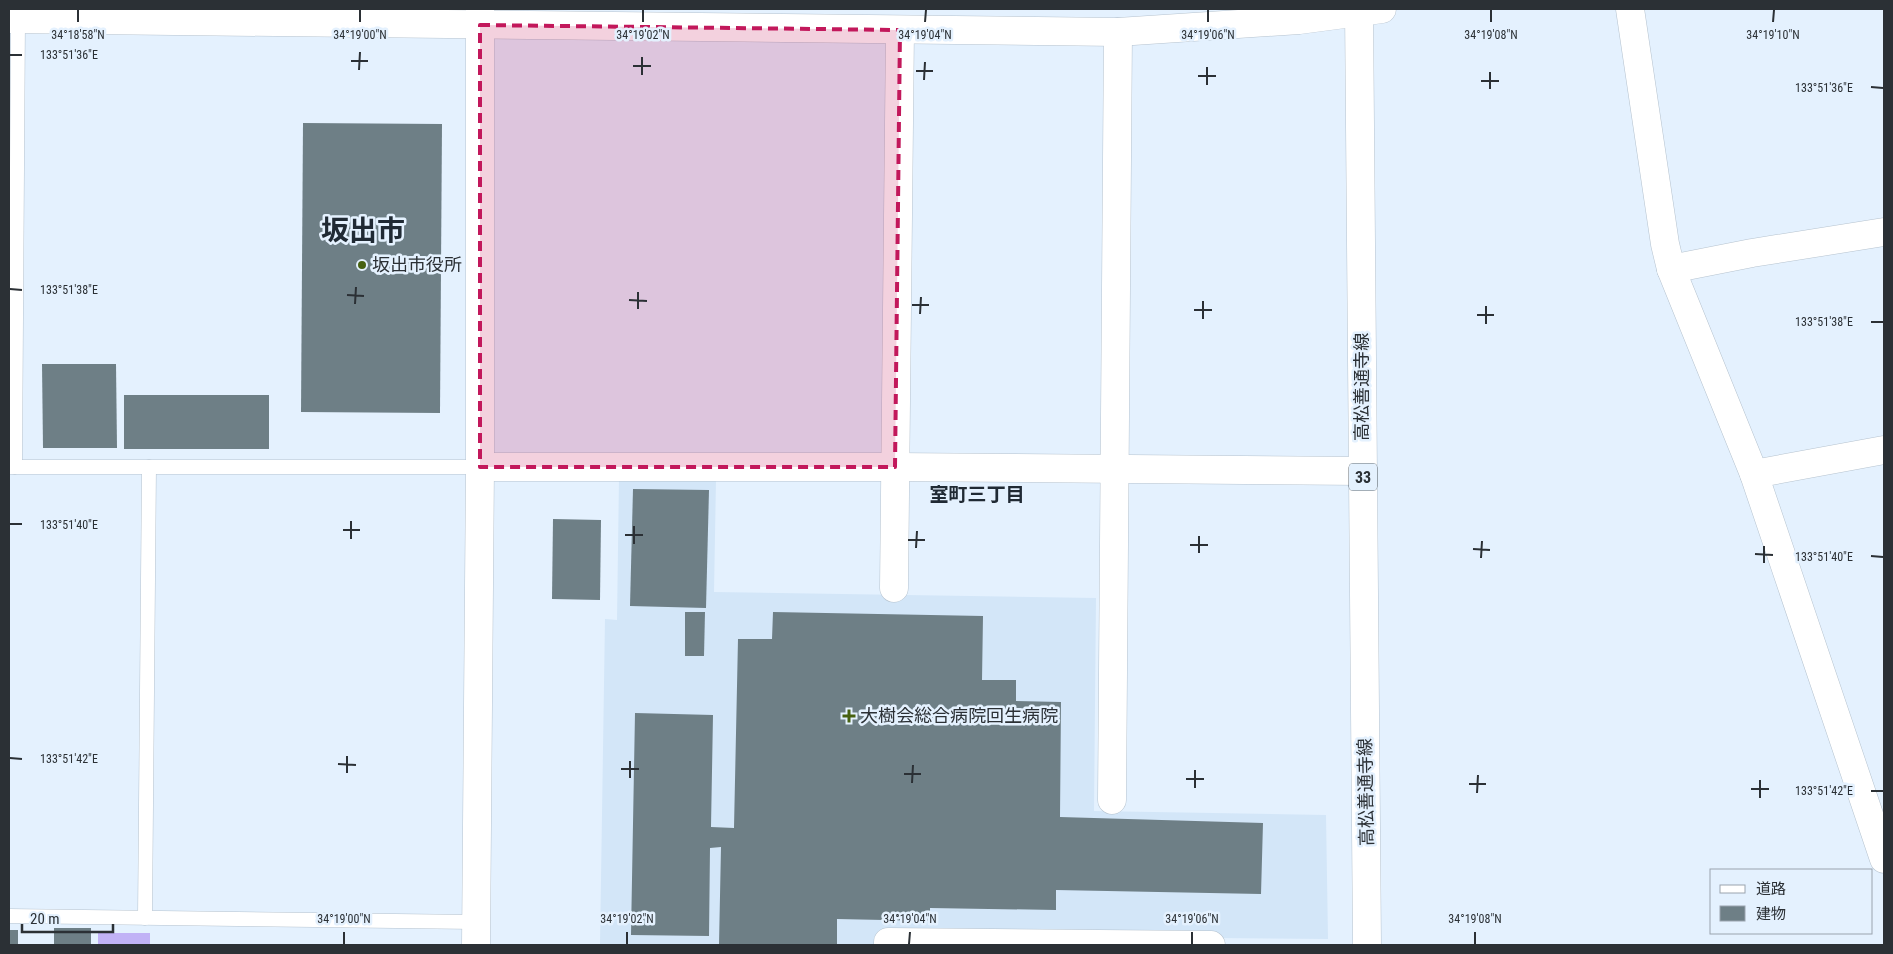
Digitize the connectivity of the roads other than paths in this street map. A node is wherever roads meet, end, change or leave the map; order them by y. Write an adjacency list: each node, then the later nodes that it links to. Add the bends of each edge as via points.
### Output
1 (1630, 9): 8 (street, via 1664,244)
2 (1367, 10): 6 (street, via 1299,20); 15 (street, 高松善通寺線 / 33)
3 (480, 17): 4 (street); 5 (street); 12 (street)
4 (13, 19): 10 (lane)
5 (900, 30): 6 (street); 13 (street)
6 (1118, 32): 14 (street)
7 (1884, 232): 8 (street)
8 (1671, 269): 16 (street)
9 (1884, 450): 16 (street)
10 (12, 466): 11 (lane)
11 (149, 467): 12 (lane); 21 (lane)
12 (480, 467): 13 (street); 22 (street)
13 (895, 467): 14 (street); 17 (street)
14 (1115, 469): 15 (street); 18 (street)
15 (1362, 471): 25 (street, 高松善通寺線 / 33)
16 (1754, 474): 19 (street)
17 (894, 588)
18 (1112, 800)
19 (1884, 859)
20 (9, 916): 21 (lane)
21 (145, 918): 22 (lane)
22 (476, 933)
23 (888, 945): 24 (street, via 888,942)
24 (1211, 945)
25 (1367, 945)

